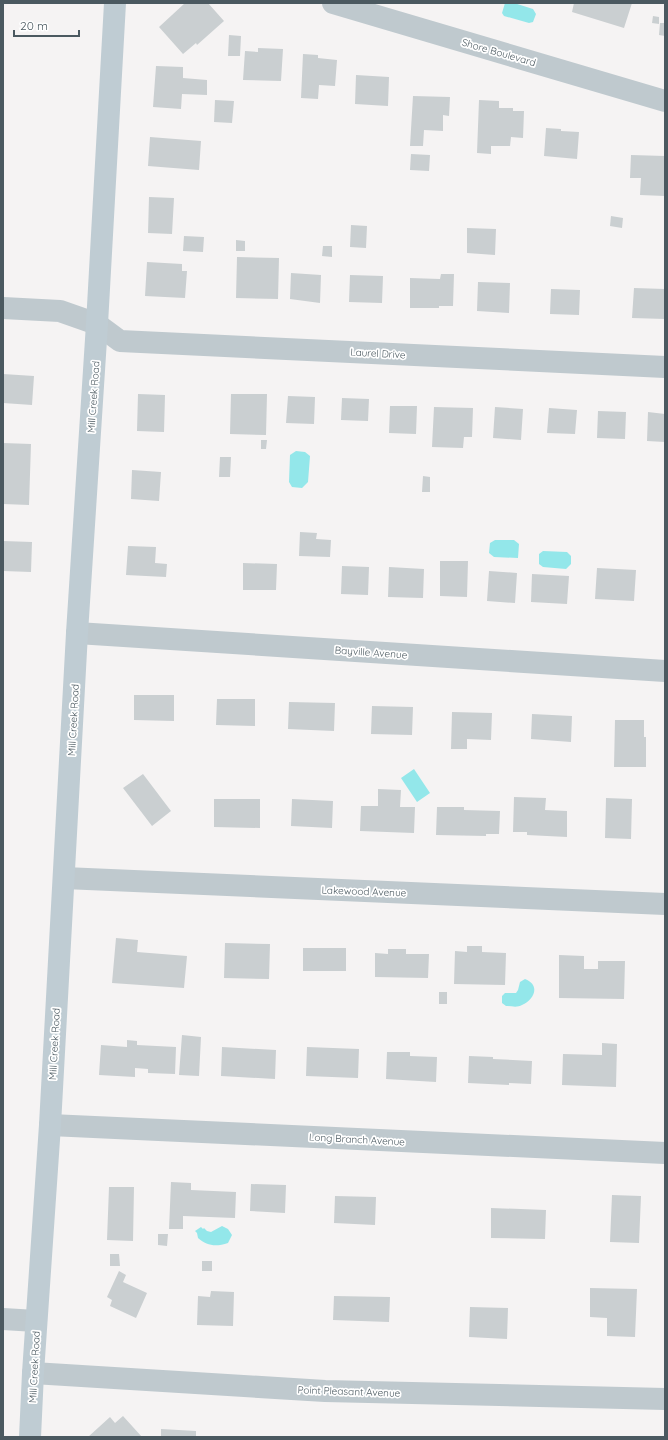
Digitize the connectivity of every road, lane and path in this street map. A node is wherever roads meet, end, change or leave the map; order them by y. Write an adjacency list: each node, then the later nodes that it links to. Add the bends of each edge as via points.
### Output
1 (115, 3): 5 (street, Mill Creek Road)
2 (333, 3): 3 (street, Shore Boulevard)
3 (665, 101)
4 (3, 308): 5 (street, Laurel Drive, via 60,311)
5 (97, 324): 6 (street, Laurel Drive, via 120,341); 7 (street, Mill Creek Road)
6 (665, 367)
7 (77, 633): 8 (street, Bayville Avenue); 9 (street, Mill Creek Road)
8 (665, 671)
9 (64, 878): 10 (street, Lakewood Avenue); 11 (street, Mill Creek Road)
10 (665, 904)
11 (50, 1125): 12 (street, Long Branch Avenue); 14 (street, Mill Creek Road)
12 (665, 1153)
13 (3, 1319): 14 (street)
14 (36, 1321): 15 (street, Mill Creek Road)
15 (33, 1373): 16 (street, Point Pleasant Avenue, via 325,1391); 17 (street, Mill Creek Road)
16 (665, 1399)
17 (30, 1437)

